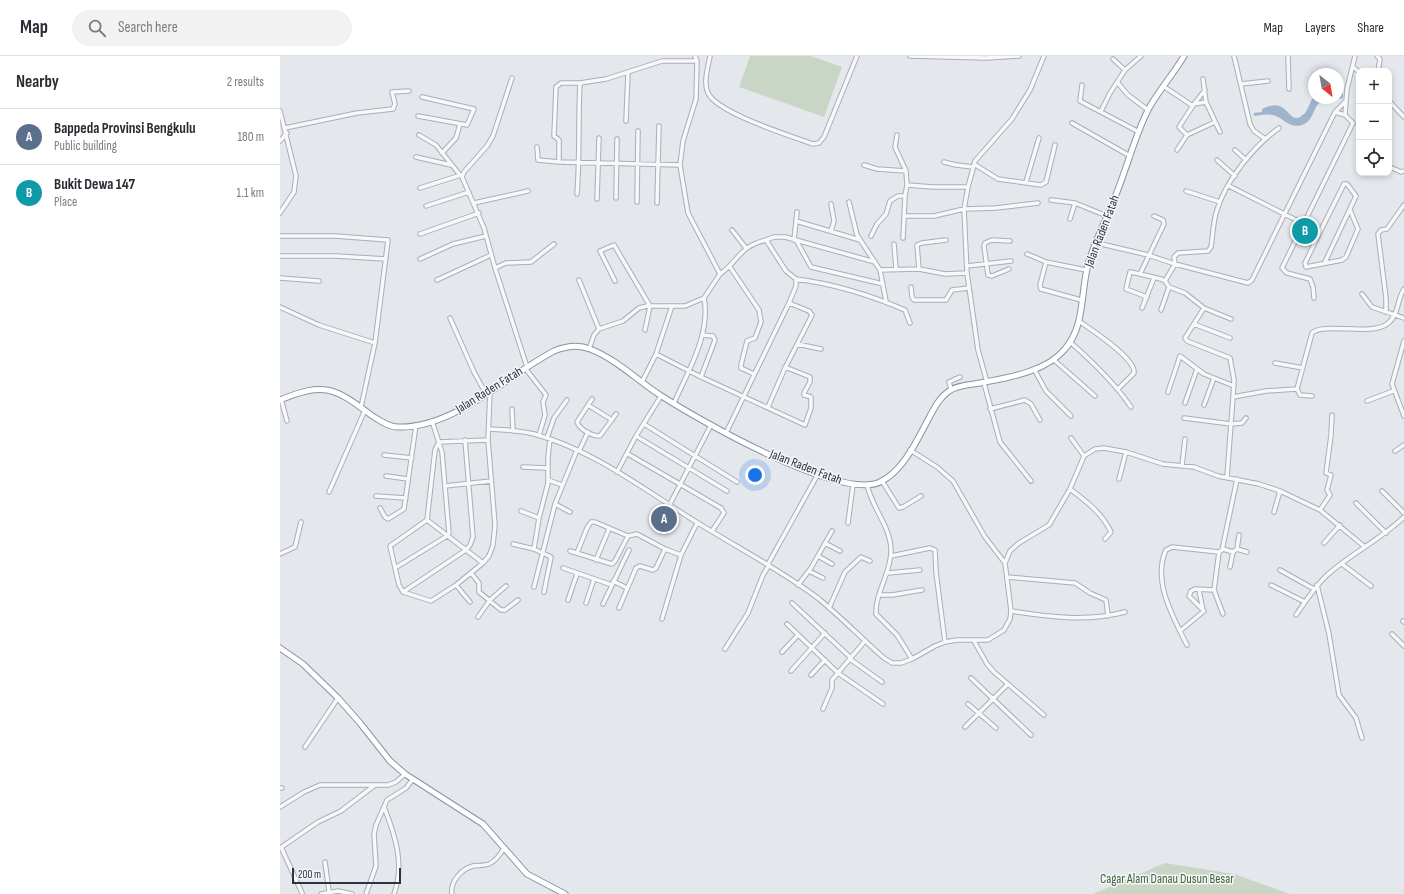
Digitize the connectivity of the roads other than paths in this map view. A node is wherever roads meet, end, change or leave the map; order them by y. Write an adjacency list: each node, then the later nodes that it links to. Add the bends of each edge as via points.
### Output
1 (695, 56): 15 (street)
2 (710, 56): 3 (street, via 706,84 708,94 713,100 767,128 813,144 819,143 824,137)
3 (857, 56)
4 (910, 56): 5 (street)
5 (1019, 56)
6 (1044, 56): 81 (street, via 1030,90 1012,119 978,156)
7 (1141, 56): 13 (street)
8 (1184, 56): 28 (highway, Jalan Raden Fatah)
9 (1234, 56): 26 (street)
10 (1288, 56): 29 (street)
11 (1355, 56): 16 (street)
12 (1377, 56): 17 (street, via 1380,59)
13 (1136, 57): 18 (street)
14 (1113, 60): 18 (street)
15 (697, 62): 20 (street, via 667,60); 79 (street, via 696,99 683,141)
16 (1353, 67): 19 (street); 33 (street)
17 (1378, 68)
18 (1125, 70): 24 (street)
19 (1356, 70)
20 (628, 73): 25 (street); 44 (street)
21 (512, 78): 85 (street, via 493,136)
22 (1203, 80): 30 (street)
23 (1268, 81): 26 (street)
24 (1117, 82): 38 (street, via 1128,95); 39 (street)
25 (580, 83): 71 (street, via 560,83 556,87 554,136 560,140); 73 (street)
26 (1241, 84): 59 (street, via 1251,127)
27 (1082, 85): 39 (street, via 1079,100)
28 (1163, 86): 36 (street); 38 (highway, Jalan Raden Fatah)
29 (1289, 89)
30 (1205, 90): 34 (street); 36 (street)
31 (409, 91): 50 (street, via 392,92 395,104 393,109 357,113)
32 (422, 97): 47 (street, via 474,109 468,125)
33 (1346, 101): 40 (street); 41 (street)
34 (1206, 102): 36 (street); 45 (street)
35 (1392, 104): 43 (street)
36 (1194, 105): 56 (street, via 1179,126)
37 (280, 110): 50 (street)
38 (1148, 110): 52 (highway, Jalan Raden Fatah)
39 (1101, 111): 52 (street)
40 (1335, 112): 41 (street); 115 (street)
41 (1345, 115): 121 (street, via 1353,122)
42 (418, 116): 47 (street)
43 (1404, 117)
44 (626, 121)
45 (1215, 122): 53 (street); 56 (street)
46 (1072, 123): 67 (street)
47 (460, 124): 66 (street, via 456,138)
48 (659, 126): 78 (street)
49 (1279, 128): 59 (street)
50 (286, 131): 61 (street); 113 (street, via 296,186)
51 (638, 131): 76 (street)
52 (1139, 132): 67 (highway, Jalan Raden Fatah)
53 (1220, 132)
54 (418, 135): 66 (street)
55 (897, 135): 83 (street, via 896,149)
56 (1187, 135): 64 (street)
57 (599, 138): 74 (street)
58 (1038, 138): 87 (street)
59 (1264, 138): 70 (street)
60 (617, 139): 75 (street)
61 (280, 141)
62 (1055, 145): 87 (street, via 1046,182 1041,185)
63 (537, 147): 71 (street, via 538,160)
64 (1177, 150)
65 (1235, 150): 70 (street)
66 (442, 153): 77 (street)
67 (1130, 156): 117 (highway, Jalan Raden Fatah)
68 (416, 157): 77 (street)
69 (1217, 160): 86 (street)
70 (1246, 160): 86 (street)
71 (559, 162): 73 (street)
72 (944, 162): 81 (street)
73 (579, 163): 74 (street); 95 (street)
74 (600, 164): 75 (street); 98 (street)
75 (618, 164): 76 (street); 97 (street)
76 (638, 164): 78 (street); 100 (street)
77 (452, 165): 85 (street)
78 (658, 165): 79 (street); 104 (street)
79 (680, 165): 160 (street, via 688,213)
80 (864, 165): 83 (street, via 877,169)
81 (974, 165): 87 (street, via 998,179); 90 (street)
82 (1392, 168): 84 (street)
83 (906, 171): 88 (street)
84 (1404, 171)
85 (461, 175): 91 (street); 94 (street)
86 (1235, 176): 89 (street)
87 (1026, 182)
88 (907, 185): 90 (street); 96 (street)
89 (1229, 186): 102 (street); 115 (street)
90 (968, 187): 110 (street)
91 (420, 188)
92 (528, 191): 103 (street)
93 (1186, 191): 102 (street)
94 (468, 192): 103 (street); 109 (street)
95 (577, 194)
96 (905, 196): 116 (street); 128 (street, via 898,196 890,201 886,214)
97 (616, 198)
98 (597, 199)
99 (1051, 200): 106 (street)
100 (637, 202)
101 (849, 202): 132 (street, via 854,227)
102 (1220, 202): 150 (street, via 1210,250 1178,253 1174,257)
103 (474, 203): 114 (street)
104 (657, 203)
105 (1038, 203): 110 (street)
106 (1075, 203): 117 (street); 119 (street)
107 (831, 204): 123 (street, via 834,221)
108 (1404, 205): 188 (street, via 1387,229 1381,230 1378,234)
109 (426, 206)
110 (964, 209): 116 (street, via 934,216); 151 (street)
111 (1350, 210): 124 (street, via 1356,194 1345,183); 148 (street); 148 (street, via 1358,229 1346,257)
112 (797, 212): 120 (street)
113 (280, 213)
114 (479, 213): 125 (street); 127 (street)
115 (1284, 214): 121 (street); 150 (street, via 1251,282)
116 (904, 216): 129 (street)
117 (1107, 216): 135 (highway, Jalan Raden Fatah)
118 (1154, 216): 141 (street, via 1164,224)
119 (1070, 218)
120 (796, 222): 123 (street); 131 (street)
121 (1304, 224): 124 (street); 178 (street, via 1282,269 1287,273 1310,279)
122 (732, 230): 138 (street)
123 (831, 231): 132 (street)
124 (1320, 232): 148 (street, via 1305,265 1308,267)
125 (420, 234)
126 (280, 236): 143 (street, via 386,239)
127 (486, 236): 140 (street); 144 (street, via 454,244)
128 (871, 236)
129 (902, 238)
130 (766, 240): 131 (street, via 782,236); 138 (street); 164 (street, via 786,271)
131 (795, 240): 146 (street); 170 (street, via 808,264 814,269)
132 (860, 240): 146 (street)
133 (946, 240): 155 (street, via 917,245)
134 (1010, 240): 149 (street, via 992,240 985,243)
135 (1097, 243): 141 (street); 158 (highway, Jalan Raden Fatah)
136 (554, 244): 152 (street, via 531,262 506,263)
137 (894, 244): 154 (street)
138 (746, 248): 153 (street, via 737,255)
139 (1026, 254): 147 (street)
140 (491, 255): 152 (street); 165 (street)
141 (1148, 255): 150 (street); 161 (street)
142 (280, 256): 143 (street)
143 (386, 259): 202 (street)
144 (420, 259)
145 (1012, 261): 149 (street)
146 (875, 262): 157 (street)
147 (1046, 262): 158 (street); 179 (street, via 1041,289)
148 (1325, 262)
149 (985, 264): 151 (street); 156 (street, via 990,276)
150 (1175, 264): 169 (street)
151 (967, 266): 159 (street)
152 (495, 268): 212 (street)
153 (730, 268): 160 (street); 217 (street, via 759,310 761,317 755,338 747,341 741,365 741,368)
154 (896, 269): 155 (street); 157 (street)
155 (919, 269): 159 (street, via 945,274)
156 (1009, 269)
157 (880, 270): 170 (street)
158 (1086, 270): 179 (highway, Jalan Raden Fatah)
159 (967, 273): 173 (street)
160 (720, 274): 177 (street)
161 (1140, 274): 163 (street); 176 (street, via 1130,272 1126,289)
162 (280, 278): 167 (street)
163 (1154, 278): 169 (street); 176 (street)
164 (796, 279): 180 (street, via 834,285); 181 (street, via 795,290)
165 (437, 280)
166 (579, 280): 196 (street)
167 (319, 281)
168 (615, 281): 182 (street, via 600,251 614,245)
169 (1165, 281): 172 (street)
170 (883, 284): 180 (street)
171 (911, 287): 173 (street, via 914,300 946,300 952,290)
172 (1169, 287): 186 (street, via 1185,293); 187 (street)
173 (969, 288): 222 (street)
174 (1404, 288): 189 (street)
175 (1362, 294): 188 (street, via 1372,306)
176 (1147, 297): 185 (street)
177 (704, 298): 183 (street, via 685,306); 198 (street, via 706,309)
178 (1314, 298)
179 (1081, 300): 193 (highway, Jalan Raden Fatah)
180 (886, 301): 194 (street, via 905,310)
181 (789, 303): 203 (street, via 809,311 812,315); 217 (street)
182 (650, 306): 183 (street); 196 (street, via 639,308 619,323); 197 (street)
183 (672, 306): 206 (street)
184 (280, 307): 202 (street, via 319,326)
185 (1142, 308)
186 (1204, 308): 192 (street); 195 (street)
187 (1161, 310)
188 (1386, 312): 189 (street)
189 (1395, 314): 191 (street); 213 (street, via 1385,325 1359,329 1315,330)
190 (450, 318): 228 (street, via 474,372)
191 (1404, 318)
192 (1231, 319)
193 (1079, 321): 201 (highway, Jalan Raden Fatah); 225 (street, via 1110,343 1133,366 1134,373)
194 (910, 323)
195 (1194, 324): 199 (street); 223 (street, via 1186,336 1187,341 1230,358)
196 (599, 329): 204 (street)
197 (645, 330)
198 (702, 335): 216 (street); 218 (street, via 713,336 715,340)
199 (1230, 338)
200 (1404, 341): 208 (street)
201 (1070, 342): 207 (highway, Jalan Raden Fatah); 225 (street)
202 (375, 343): 245 (street)
203 (797, 344): 205 (street); 211 (street)
204 (589, 348): 212 (highway, Jalan Raden Fatah, via 576,346 558,349); 221 (highway, Jalan Raden Fatah)
205 (821, 349)
206 (656, 354): 216 (street); 221 (street)
207 (1054, 360): 214 (highway, Jalan Raden Fatah); 232 (street)
208 (1398, 361): 209 (street); 227 (street, via 1392,381)
209 (1404, 361)
210 (1275, 363): 213 (street)
211 (785, 367): 243 (street); 243 (street, via 810,377 804,395 811,397 812,401 805,425)
212 (526, 368): 228 (highway, Jalan Raden Fatah); 266 (street, via 546,395 543,402 546,415)
213 (1303, 368): 226 (street)
214 (1034, 369): 222 (highway, Jalan Raden Fatah); 250 (street, via 1046,391)
215 (1197, 369): 220 (street); 229 (street, via 1180,356); 240 (street)
216 (689, 370): 218 (street); 239 (street)
217 (754, 374): 231 (street)
218 (701, 377): 231 (street)
219 (960, 377): 224 (street, via 949,382)
220 (1214, 378): 223 (street); 242 (street)
221 (642, 382): 230 (highway, Jalan Raden Fatah)
222 (985, 382): 224 (highway, Jalan Raden Fatah); 247 (street)
223 (1234, 386): 234 (street)
224 (951, 389): 276 (highway, Jalan Raden Fatah, via 939,401)
225 (1118, 389): 244 (street)
226 (1297, 389): 233 (street, via 1300,395); 234 (street)
227 (1393, 391): 238 (street); 251 (street)
228 (488, 392): 257 (highway, Jalan Raden Fatah, via 463,408); 262 (street)
229 (1168, 392)
230 (661, 396): 239 (highway, Jalan Raden Fatah); 258 (street)
231 (743, 396): 243 (street); 265 (street)
232 (1096, 396)
233 (1312, 396)
234 (1233, 397): 259 (street)
235 (281, 399): 245 (highway, Jalan Raden Fatah, via 302,391 326,389 345,396); 256 (street)
236 (566, 400): 268 (street, via 554,418)
237 (592, 400): 241 (street)
238 (1367, 401)
239 (674, 403): 261 (highway, Jalan Raden Fatah)
240 (1185, 403)
241 (588, 405): 254 (street); 264 (street, via 577,422 579,427)
242 (1204, 405)
243 (768, 407)
244 (1131, 407)
245 (363, 409): 260 (highway, Jalan Raden Fatah, via 392,426 400,428); 310 (street)
246 (512, 409): 263 (street)
247 (990, 409): 255 (street, via 1025,400 1031,404); 298 (street, via 1001,444)
248 (616, 414): 254 (street)
249 (1332, 415): 318 (street, via 1326,473 1331,475 1327,490 1330,495)
250 (1071, 416)
251 (1404, 416)
252 (1184, 418): 259 (street)
253 (1246, 418): 259 (street, via 1242,423)
254 (612, 420): 264 (street, via 600,437)
255 (1040, 420)
256 (287, 421)
257 (432, 421): 260 (highway, Jalan Raden Fatah); 273 (street)
258 (644, 424): 267 (street); 280 (street)
259 (1230, 424): 291 (street)
260 (416, 425): 283 (street)
261 (711, 425): 265 (highway, Jalan Raden Fatah); 280 (street)
262 (489, 429): 263 (street); 272 (street)
263 (513, 431): 266 (street)
264 (588, 432): 275 (street)
265 (726, 433): 289 (highway, Jalan Raden Fatah)
266 (539, 435): 268 (street)
267 (636, 436): 279 (street); 284 (street)
268 (549, 438): 275 (street); 287 (street)
269 (1071, 438): 282 (street)
270 (1185, 439): 285 (street)
271 (465, 440): 272 (street); 273 (street); 300 (street)
272 (488, 440): 296 (street)
273 (439, 442): 305 (street); 325 (street, via 435,450)
274 (1404, 446): 277 (street)
275 (578, 450): 288 (street); 301 (street)
276 (910, 450): 297 (highway, Jalan Raden Fatah); 361 (street, via 953,481 985,537)
277 (1395, 451)
278 (1126, 452): 282 (street, via 1098,449); 285 (street, via 1163,464); 293 (street)
279 (628, 454): 288 (street); 302 (street)
280 (695, 454): 284 (street); 299 (street)
281 (384, 455): 283 (street)
282 (1084, 456): 306 (street)
283 (412, 458): 292 (street)
284 (689, 466): 302 (street); 307 (street)
285 (1182, 466): 291 (street)
286 (523, 467): 287 (street)
287 (547, 468): 295 (street)
288 (617, 472): 316 (street)
289 (818, 474): 303 (highway, Jalan Raden Fatah); 364 (street)
290 (386, 476): 292 (street)
291 (1227, 477): 294 (street)
292 (408, 479): 313 (street)
293 (1119, 479)
294 (1237, 479): 308 (street); 344 (street)
295 (548, 480): 301 (street); 324 (street)
296 (491, 481): 300 (street); 360 (street, via 495,533 491,551)
297 (882, 481): 304 (highway, Jalan Raden Fatah); 312 (street, via 899,508)
298 (1031, 481)
299 (737, 482)
300 (468, 483): 305 (street); 345 (street, via 473,537)
301 (562, 485): 315 (street)
302 (681, 485): 316 (street); 332 (street, via 723,510 724,513)
303 (854, 485): 304 (highway, Jalan Raden Fatah); 327 (street)
304 (867, 485): 357 (street, via 873,506 889,534)
305 (445, 486): 335 (street, via 449,526)
306 (1070, 489): 337 (street, via 1092,506 1106,524 1111,532); 361 (street, via 1049,525 1014,546)
307 (728, 491)
308 (1280, 491): 318 (street); 321 (street)
309 (1382, 491): 322 (street)
310 (329, 492)
311 (376, 496): 313 (street)
312 (921, 496)
313 (406, 498): 317 (street, via 403,510 390,518 385,518)
314 (1356, 503): 333 (street)
315 (555, 504): 320 (street); 352 (street)
316 (670, 504): 328 (street)
317 (380, 508)
318 (1320, 510): 329 (street)
319 (521, 511): 324 (street)
320 (570, 512)
321 (1274, 512)
322 (1404, 514)
323 (1404, 517): 333 (street)
324 (539, 518): 342 (street)
325 (427, 520): 335 (street); 366 (street, via 390,544)
326 (301, 522): 354 (street, via 295,547)
327 (848, 522)
328 (697, 523): 332 (street); 355 (street)
329 (1340, 525): 339 (street); 341 (street)
330 (609, 529): 336 (street); 353 (street, via 595,522 589,523); 358 (street)
331 (832, 531): 338 (street)
332 (712, 532): 364 (street)
333 (1386, 533): 341 (street)
334 (1239, 535): 347 (street)
335 (447, 536): 345 (street); 366 (street)
336 (628, 536): 343 (street, via 637,534); 358 (street, via 614,563)
337 (1105, 539)
338 (825, 543): 349 (street); 356 (street)
339 (1324, 543)
340 (513, 544): 342 (street)
341 (1365, 546): 363 (street)
342 (534, 549): 352 (street)
343 (665, 549): 355 (street); 386 (street, via 653,570 637,567)
344 (1223, 549): 347 (street); 350 (street)
345 (466, 550): 360 (street); 391 (street)
346 (629, 550): 377 (street)
347 (1235, 550): 351 (street); 365 (street)
348 (570, 551): 353 (street)
349 (840, 551)
350 (1219, 552): 390 (street); 413 (street, via 1172,547 1166,550 1162,567 1165,595)
351 (1247, 552)
352 (544, 553): 385 (street); 392 (street, via 552,558)
353 (577, 553): 358 (street)
354 (280, 554)
355 (681, 555): 411 (street)
356 (818, 556): 362 (street); 370 (street)
357 (891, 556): 373 (street); 419 (street, via 930,548 935,550)
358 (596, 560)
359 (870, 561): 403 (street, via 861,556 849,568)
360 (483, 562): 371 (street)
361 (1005, 563): 374 (street)
362 (832, 564)
363 (1342, 564): 382 (street); 384 (street)
364 (769, 565): 380 (street); 424 (street, via 748,613)
365 (1230, 567)
366 (395, 568): 391 (street)
367 (563, 568): 372 (street)
368 (920, 570): 373 (street)
369 (1280, 570): 387 (street)
370 (809, 571): 375 (street); 380 (street)
371 (470, 573): 378 (street); 394 (street, via 479,582 479,592)
372 (577, 574): 376 (street); 396 (street)
373 (888, 574): 393 (street)
374 (1008, 577): 404 (street); 409 (street, via 1075,583 1106,600)
375 (823, 578)
376 (594, 579): 379 (street); 399 (street)
377 (613, 581): 379 (street); 386 (street)
378 (456, 585): 391 (street, via 431,601); 397 (street)
379 (612, 585): 401 (street)
380 (798, 585): 403 (street)
381 (1271, 585): 398 (street)
382 (1317, 585): 387 (street); 445 (street, via 1329,634 1339,695 1356,718)
383 (506, 586): 394 (street)
384 (1370, 586)
385 (534, 587)
386 (627, 588): 402 (street)
387 (1314, 589): 398 (street)
388 (922, 590): 393 (street, via 892,595)
389 (1199, 590): 390 (street); 405 (street); 405 (street, via 1191,591 1189,596)
390 (1214, 590): 407 (street)
391 (403, 592)
392 (544, 592)
393 (880, 594): 427 (street, via 876,614 897,635)
394 (490, 600): 395 (street, via 503,611); 410 (street)
395 (518, 600)
396 (568, 600)
397 (470, 602)
398 (1305, 602): 408 (street)
399 (586, 603)
400 (792, 603): 414 (street)
401 (603, 604)
402 (619, 608)
403 (828, 608): 418 (street)
404 (1011, 611): 409 (street, via 1051,616); 417 (street, via 1007,626 998,634 988,640)
405 (1204, 611): 413 (street)
406 (1124, 612): 409 (street)
407 (1223, 614)
408 (1296, 615)
409 (1108, 616)
410 (478, 617)
411 (662, 619)
412 (787, 624): 416 (street)
413 (1180, 631): 420 (street)
414 (825, 633): 423 (street); 426 (street)
415 (1392, 634): 421 (street)
416 (798, 635): 423 (street); 425 (street)
417 (974, 640): 419 (street); 434 (street, via 987,664)
418 (865, 641): 426 (street); 427 (street, via 892,663)
419 (945, 642): 427 (street)
420 (1187, 645)
421 (1404, 646)
422 (280, 648): 435 (highway, via 303,664)
423 (812, 648): 428 (street); 429 (street)
424 (724, 649)
425 (782, 652)
426 (850, 658): 430 (street); 433 (street)
427 (912, 659)
428 (825, 660): 430 (street); 431 (street)
429 (791, 671)
430 (838, 673): 437 (street); 439 (street, via 832,680 832,688)
431 (811, 675)
432 (971, 678): 436 (street)
433 (882, 682)
434 (1008, 685): 436 (street); 441 (street)
435 (338, 698): 446 (street); 447 (highway, via 390,761)
436 (993, 699): 440 (street); 444 (street)
437 (883, 704)
438 (968, 704): 440 (street)
439 (823, 709)
440 (978, 714): 442 (street); 443 (street)
441 (1044, 715)
442 (965, 727)
443 (996, 728)
444 (1031, 735)
445 (1362, 738)
446 (305, 748)
447 (406, 774): 448 (highway); 449 (street, via 393,784)
448 (413, 779): 451 (street, via 406,788 388,798); 453 (highway, via 483,824)
449 (375, 784): 450 (street, via 320,786 304,792); 452 (street, via 341,810)
450 (280, 807)
451 (384, 807): 459 (street, via 375,828 376,866); 460 (street, via 398,849)
452 (280, 847): 456 (street)
453 (504, 848): 461 (street, via 490,863 464,871 453,884); 462 (highway, via 527,874)
454 (325, 862): 455 (street)
455 (329, 892): 457 (street); 458 (street, via 344,891)
456 (302, 893)
457 (321, 894)
458 (352, 894)
459 (366, 894)
460 (394, 894)
461 (452, 894)
462 (565, 894)

